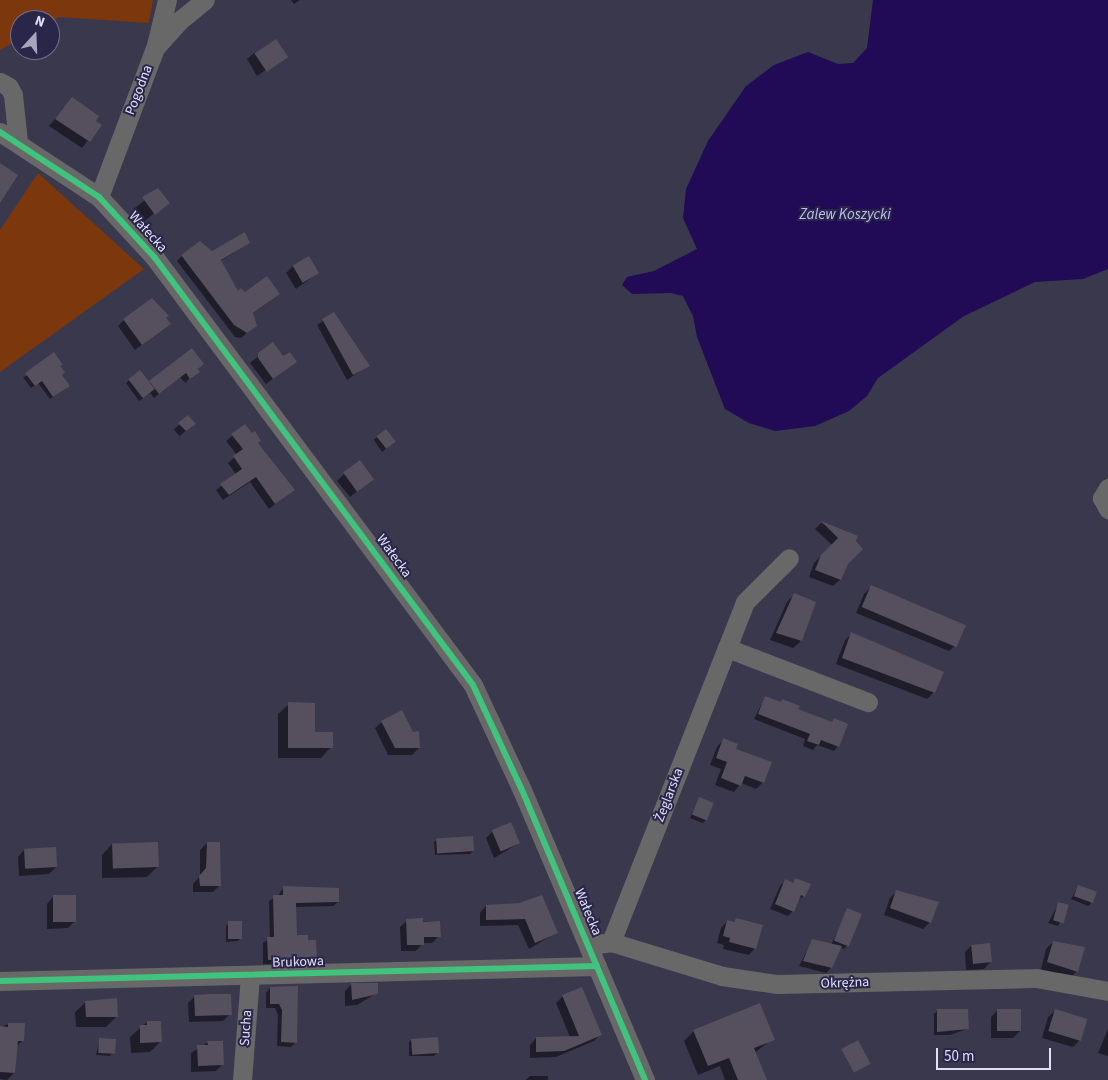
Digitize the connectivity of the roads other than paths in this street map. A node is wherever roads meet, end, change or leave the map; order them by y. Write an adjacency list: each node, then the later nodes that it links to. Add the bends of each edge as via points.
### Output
1 (167, 0): 3 (street)
2 (204, 0): 3 (street, Pogodna)
3 (155, 48): 7 (street, Pogodna)
4 (0, 82): 6 (street, via 9,87 13,95)
5 (0, 132): 6 (street, Wałecka)
6 (18, 142): 7 (street, Wałecka)
7 (99, 197): 14 (street, Wałecka, via 155,258 473,685)
8 (1108, 488): 9 (street, via 1102,498)
9 (1108, 509)
10 (789, 558): 11 (street, Żeglarska, via 745,602)
11 (727, 648): 12 (street); 13 (street, Żeglarska)
12 (868, 702)
13 (611, 942): 14 (street, Okrężna); 18 (street, Okrężna, via 722,976 777,984 1036,978)
14 (588, 945): 15 (street, Wałecka)
15 (597, 966): 16 (street, Brukowa); 20 (street, Wałecka)
16 (250, 976): 17 (street, Brukowa); 19 (street, Sucha)
17 (0, 981)
18 (1108, 991)
19 (242, 1080)
20 (645, 1080)

